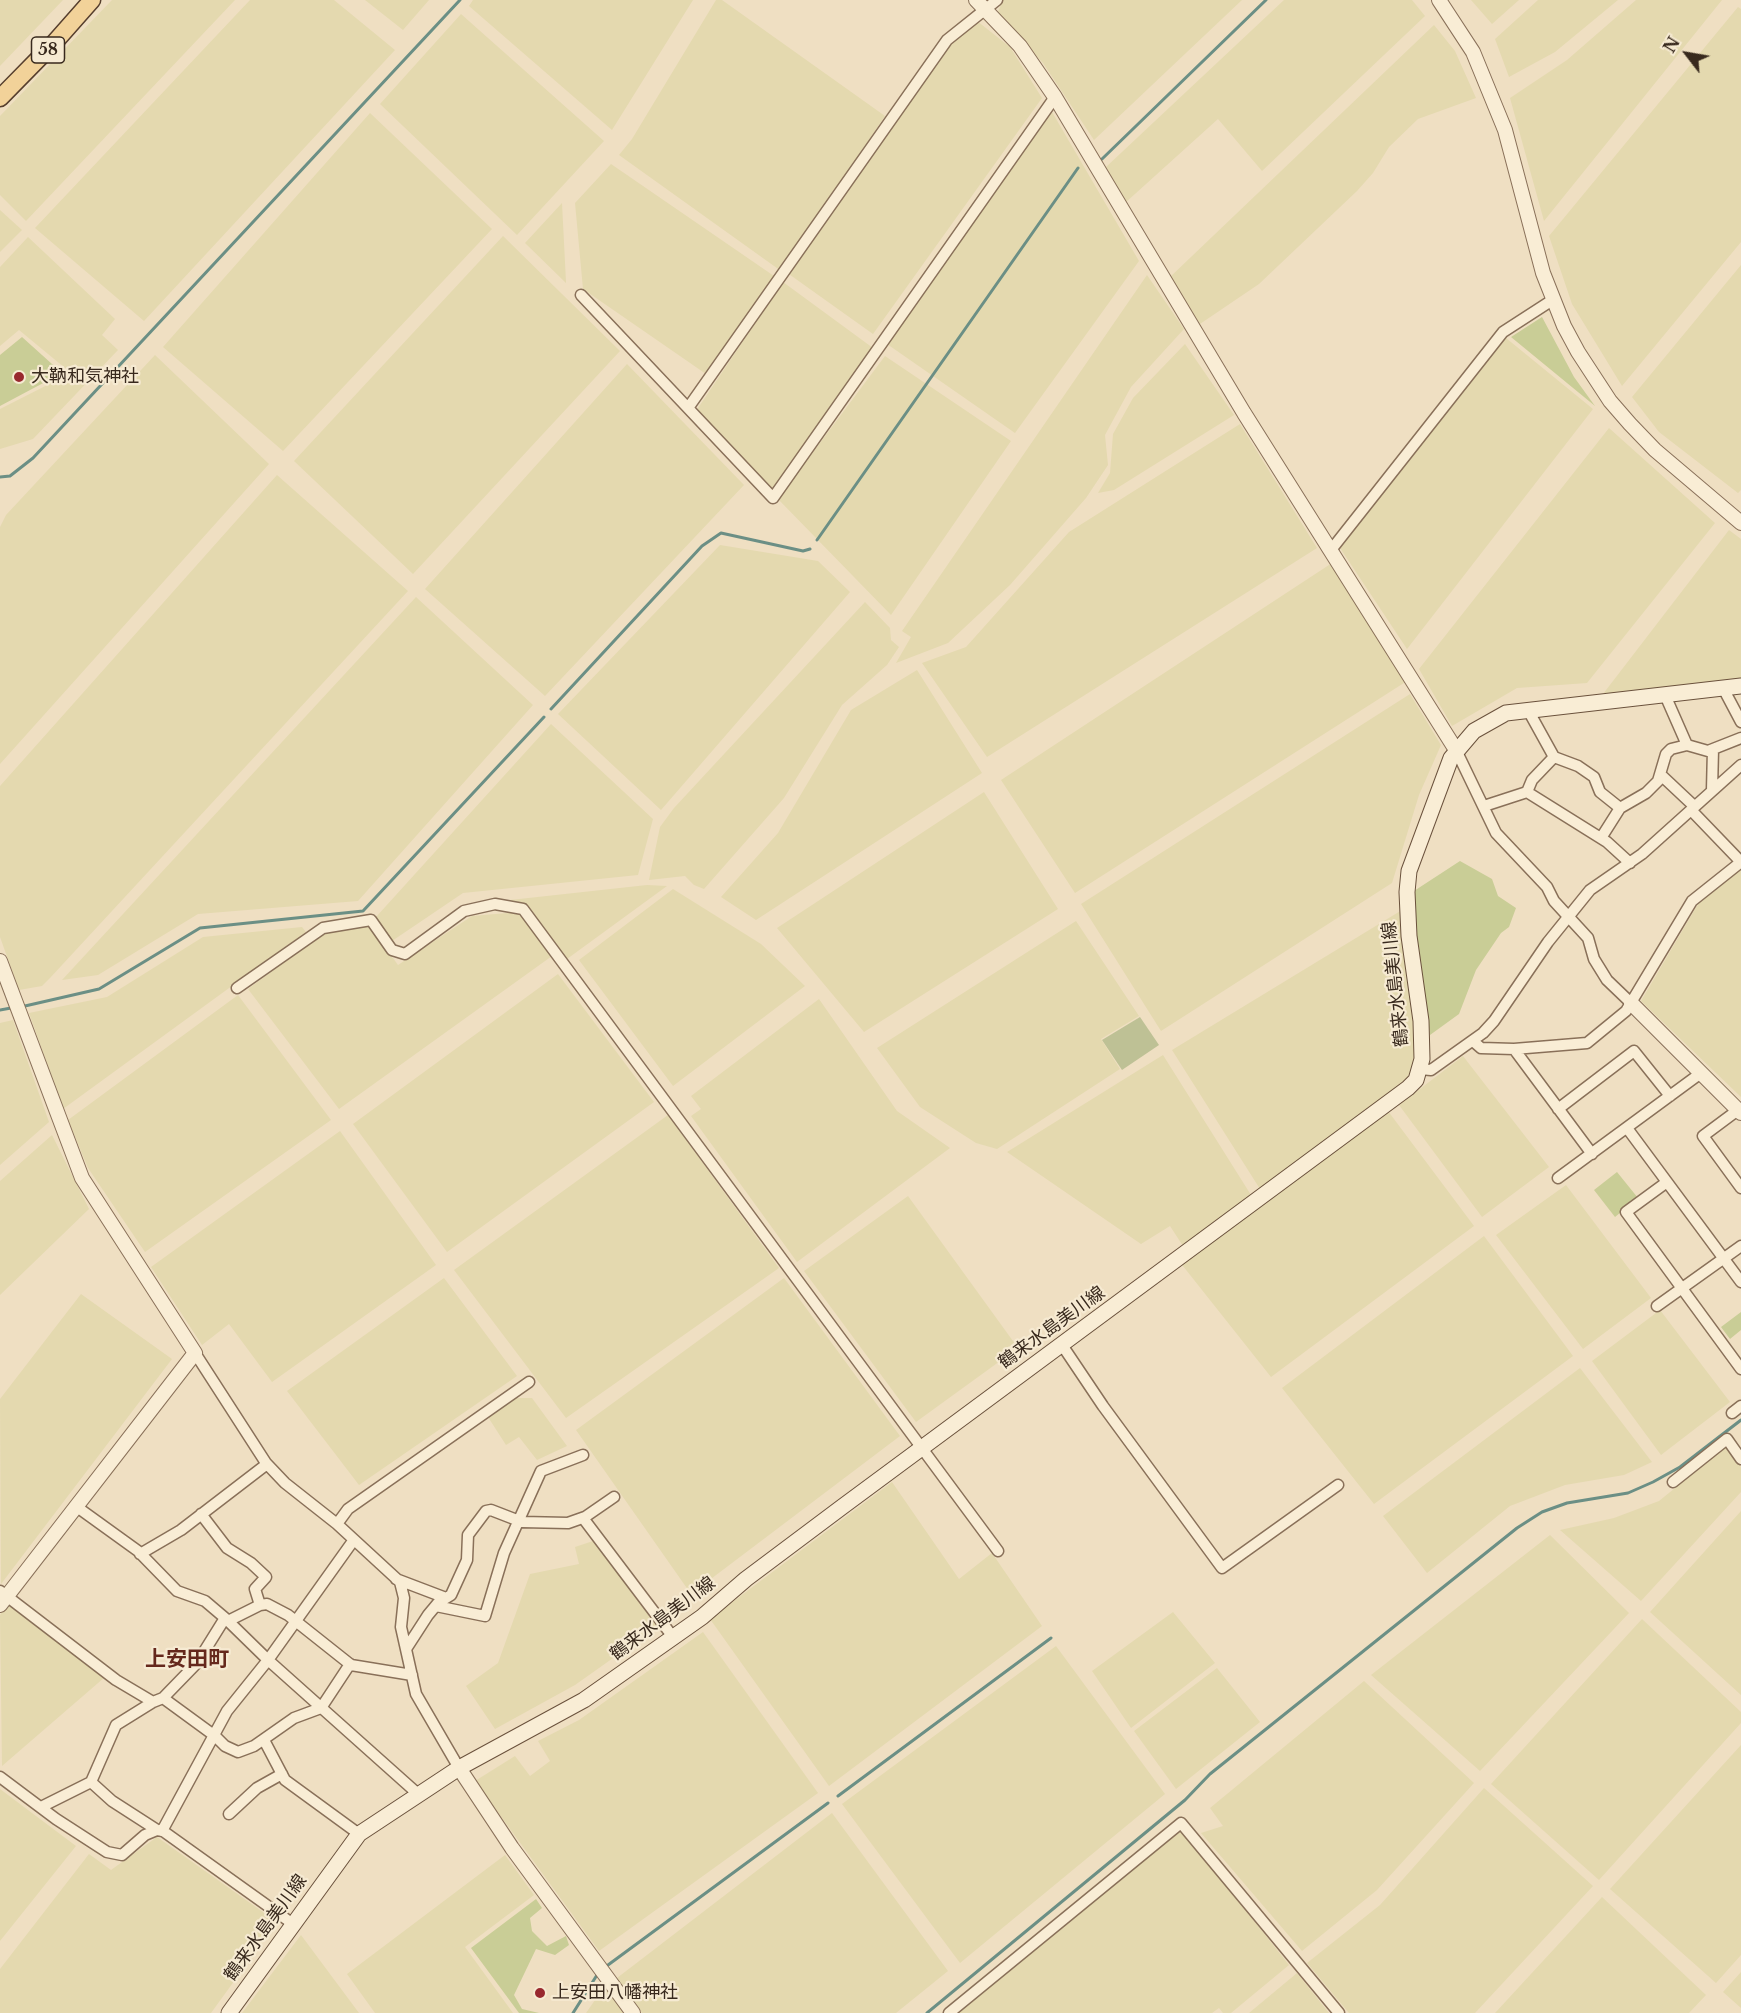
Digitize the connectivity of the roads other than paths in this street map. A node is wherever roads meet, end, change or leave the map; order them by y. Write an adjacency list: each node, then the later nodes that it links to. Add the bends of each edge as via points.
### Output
1 (92, 0): 6 (main road, 58)
2 (997, 0): 4 (street)
3 (1439, 0): 8 (street, via 1473,52 1505,130)
4 (981, 5): 5 (street, via 1020,46); 9 (street, via 947,40)
5 (1055, 97): 9 (street, via 773,498); 11 (street, via 1244,413)
6 (0, 98)
7 (581, 295): 9 (street)
8 (1554, 299): 10 (street, via 1578,352 1610,401 1655,450); 11 (street, via 1503,332)
9 (688, 408)
10 (1741, 523)
11 (1331, 550): 20 (street)
12 (1741, 686): 13 (main road, 鶴来水島美川線)
13 (1723, 688): 14 (main road, 鶴来水島美川線); 16 (street)
14 (1665, 695): 15 (main road, 鶴来水島美川線); 18 (street)
15 (1528, 710): 20 (main road, 鶴来水島美川線, via 1506,713 1490,721); 21 (street)
16 (1741, 722)
17 (1740, 740): 19 (street)
18 (1687, 745): 19 (street, via 1699,750); 23 (street, via 1666,754)
19 (1713, 749): 24 (street)
20 (1456, 750): 26 (street); 38 (main road, 鶴来水島美川線, via 1409,871 1408,914 1420,1021)
21 (1554, 757): 25 (street, via 1532,780); 27 (street, via 1594,777 1600,792)
22 (1741, 765): 24 (street)
23 (1661, 775): 27 (street, via 1646,793); 28 (street)
24 (1712, 790): 28 (street)
25 (1527, 792): 26 (street); 29 (street)
26 (1484, 806): 32 (street, via 1496,833)
27 (1620, 808): 29 (street)
28 (1692, 808): 30 (street); 31 (street)
29 (1601, 838): 30 (street)
30 (1630, 862): 32 (street, via 1590,890)
31 (1741, 862): 35 (street, via 1692,901)
32 (1569, 916): 35 (street, via 1588,938 1607,980); 36 (street, via 1494,1022)
33 (0, 961): 54 (street, via 82,1178)
34 (237, 988): 57 (street, via 323,928 371,920 392,950 405,954 464,911 495,904 523,909)
35 (1631, 1003): 37 (street, via 1587,1043); 39 (street)
36 (1473, 1041): 37 (street, via 1481,1048); 38 (street, via 1431,1070)
37 (1514, 1049): 41 (street)
38 (1420, 1069): 53 (main road, 鶴来水島美川線, via 1416,1080 1389,1103)
39 (1701, 1073): 40 (street); 42 (street)
40 (1670, 1096): 41 (street, via 1634,1051); 43 (street)
41 (1558, 1108): 44 (street)
42 (1739, 1111): 47 (street, via 1703,1136)
43 (1627, 1128): 44 (street); 46 (street)
44 (1592, 1154): 45 (street)
45 (1558, 1178)
46 (1666, 1182): 49 (street); 51 (street, via 1626,1212)
47 (1741, 1188)
48 (1741, 1246): 49 (street)
49 (1724, 1259): 50 (street); 51 (street)
50 (1741, 1282)
51 (1681, 1287): 52 (street); 55 (street)
52 (1657, 1306)
53 (1062, 1345): 57 (main road, 鶴来水島美川線); 62 (street, via 1222,1568)
54 (195, 1353): 60 (street); 64 (street)
55 (1741, 1370)
56 (529, 1382): 68 (street, via 348,1509)
57 (923, 1448): 70 (street); 79 (main road, 鶴来水島美川線)
58 (583, 1455): 67 (street, via 541,1472)
59 (1741, 1459): 61 (street, via 1727,1439)
60 (267, 1464): 65 (street); 68 (street)
61 (1673, 1482)
62 (1338, 1485)
63 (614, 1497): 66 (street)
64 (77, 1507): 71 (street); 73 (street)
65 (201, 1515): 71 (street); 75 (street, via 227,1548 266,1577 255,1589)
66 (583, 1518): 67 (street, via 568,1523); 79 (street)
67 (517, 1521): 74 (street, via 491,1510 476,1521 468,1535 466,1560 451,1595); 76 (street, via 485,1616)
68 (337, 1524): 69 (street)
69 (353, 1541): 72 (street); 78 (street)
70 (998, 1551)
71 (140, 1554): 77 (street, via 177,1591 205,1600)
72 (396, 1579): 74 (street); 80 (street, via 404,1598 401,1627)
73 (2, 1598): 84 (street, via 116,1680)
74 (446, 1598): 76 (street)
75 (260, 1605): 77 (street); 78 (street, via 267,1604)
76 (436, 1606): 80 (street)
77 (226, 1619): 81 (street); 84 (street, via 197,1663)
78 (295, 1622): 81 (street); 82 (street)
79 (673, 1638): 88 (main road, 鶴来水島美川線, via 584,1700)
80 (406, 1648): 83 (street)
81 (268, 1660): 85 (street); 86 (street, via 227,1711)
82 (350, 1664): 83 (street); 85 (street)
83 (412, 1675): 88 (street, via 416,1694)
84 (158, 1700): 86 (street); 91 (street, via 116,1725)
85 (321, 1708): 87 (street, via 294,1718); 92 (street)
86 (215, 1736): 87 (street, via 238,1752); 95 (street)
87 (264, 1740): 89 (street)
88 (459, 1768): 92 (main road, 鶴来水島美川線); 99 (street)
89 (282, 1774): 94 (street, via 257,1788); 96 (street)
90 (0, 1777): 93 (street)
91 (91, 1782): 93 (street); 95 (street, via 112,1801)
92 (418, 1794): 96 (main road, 鶴来水島美川線)
93 (41, 1807): 95 (street, via 107,1852 122,1855 145,1836)
94 (229, 1814)
95 (160, 1830): 97 (street)
96 (359, 1834): 97 (main road, 鶴来水島美川線)
97 (293, 1924): 98 (main road, 鶴来水島美川線)
98 (229, 2013)
99 (633, 2013)
100 (949, 2013): 101 (street, via 1181,1823)
101 (1339, 2013)

